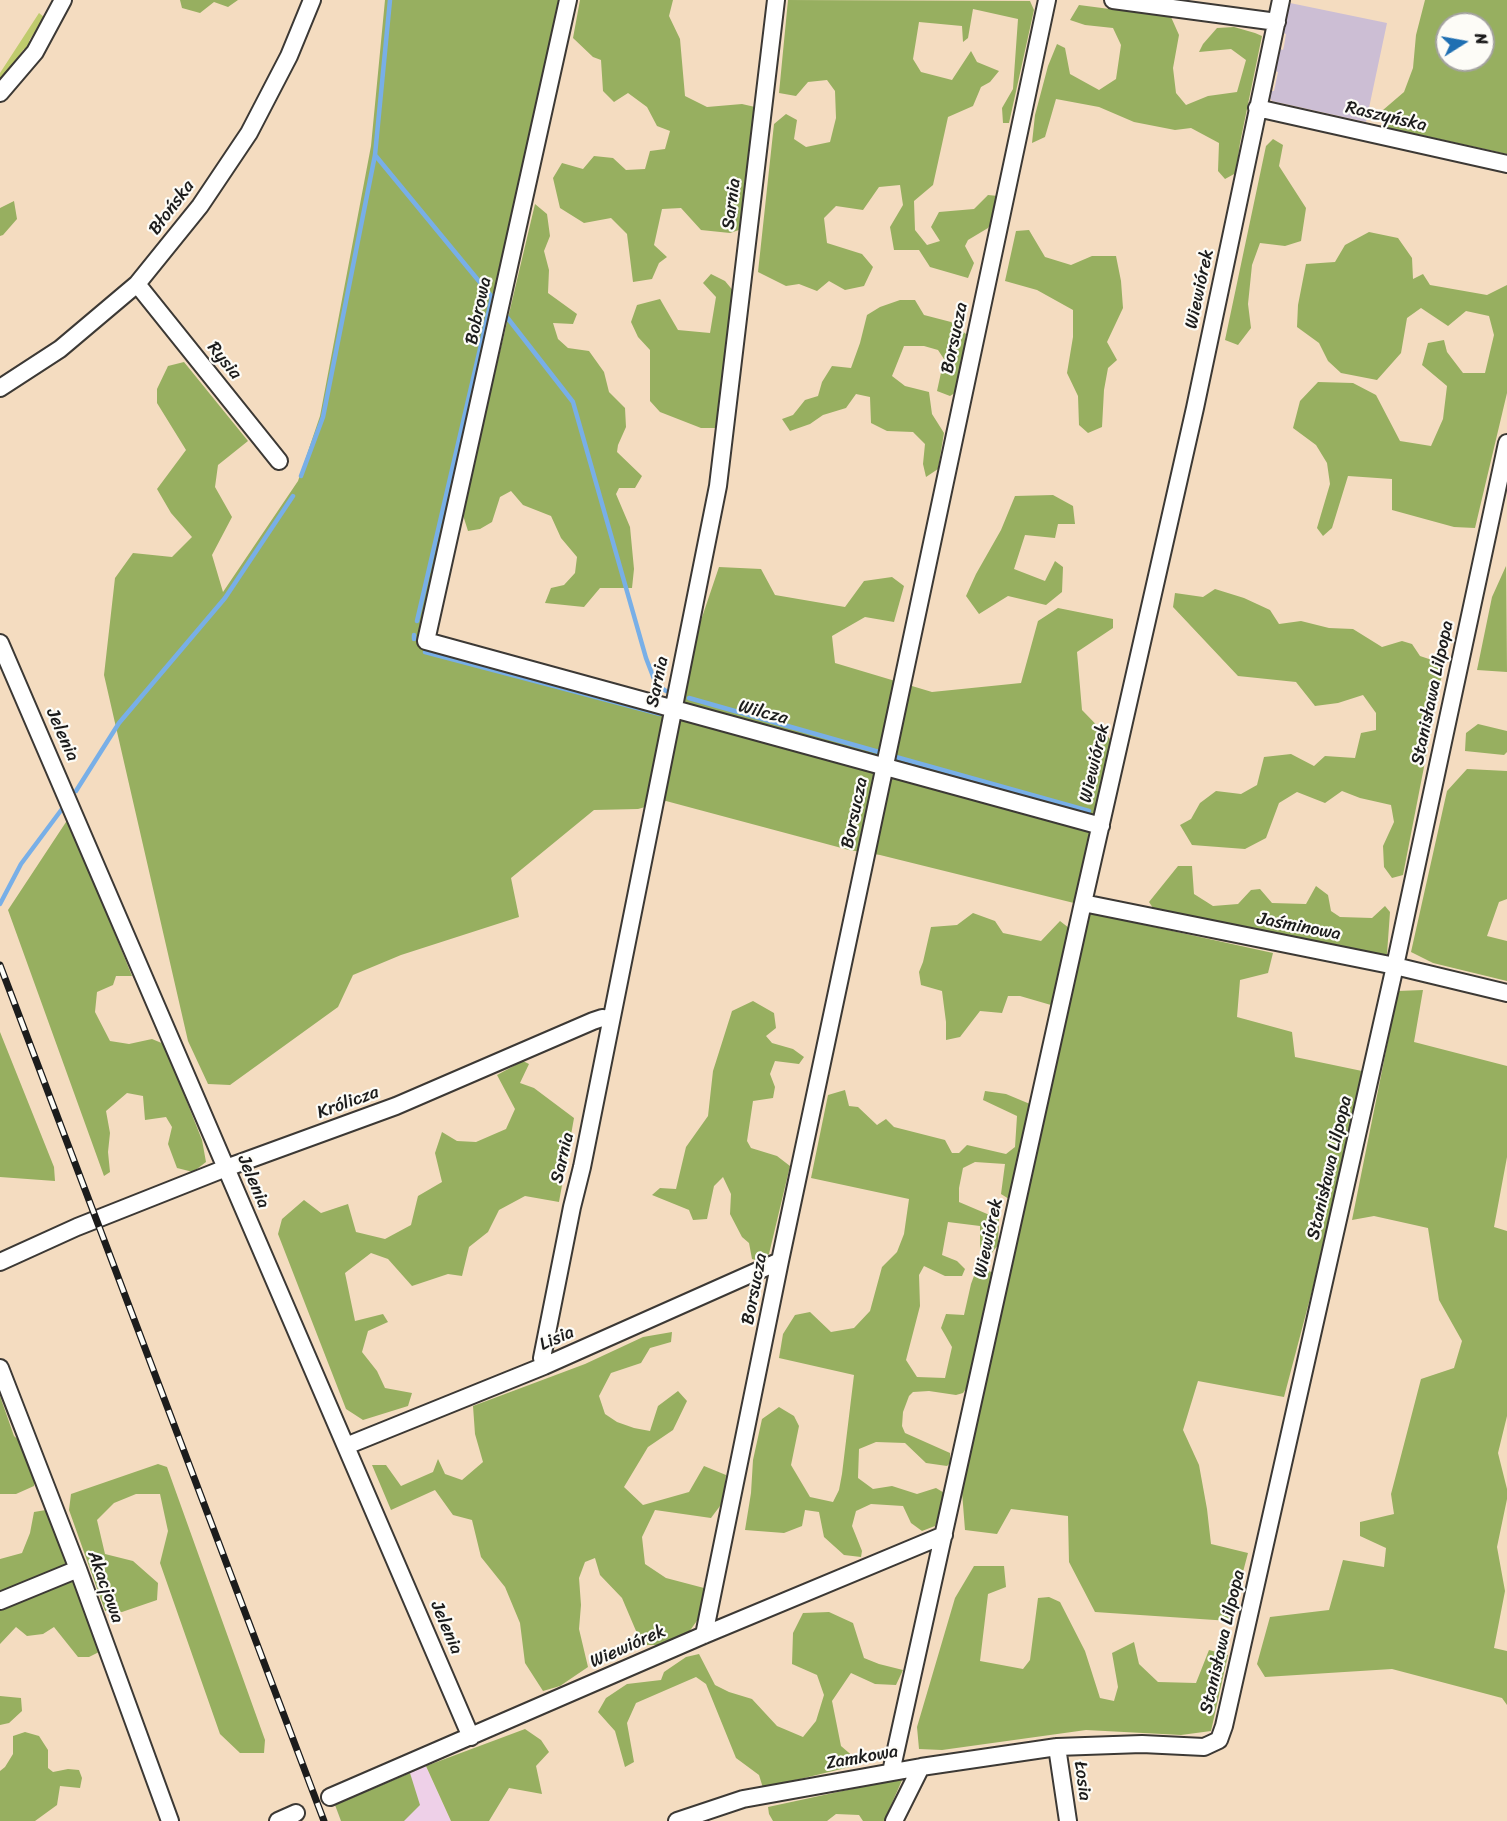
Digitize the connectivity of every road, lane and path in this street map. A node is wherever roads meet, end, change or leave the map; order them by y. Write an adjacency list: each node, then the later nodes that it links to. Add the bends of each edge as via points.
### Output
1 (63, 0): 9 (street, via 35,52)
2 (312, 0): 12 (street, Błońska, via 289,56 249,133 200,206)
3 (568, 0): 16 (street, Bobrowa)
4 (776, 0): 18 (street, Sarnia, via 718,486)
5 (1047, 0): 19 (street, Borsucza)
6 (1113, 0): 8 (street)
7 (1281, 0): 8 (street, Wiewiórek)
8 (1277, 22): 10 (street, Wiewiórek)
9 (0, 93)
10 (1257, 108): 11 (street, Raszyńska); 20 (street, Wiewiórek, via 1195,408)
11 (1507, 164)
12 (137, 284): 13 (street, Błońska, via 60,349); 15 (street, Rysia)
13 (0, 388)
14 (1507, 443): 22 (street, Stanisława Lilpopa)
15 (279, 461)
16 (428, 630): 18 (street, Wilcza, via 426,641)
17 (0, 643): 25 (street, Jelenia)
18 (673, 708): 19 (street, Wilcza); 24 (street, Sarnia)
19 (885, 766): 20 (street, Wilcza); 26 (street, Borsucza)
20 (1101, 826): 21 (street, Wiewiórek)
21 (1083, 903): 22 (street, Jaśminowa); 31 (street, Wiewiórek)
22 (1395, 966): 23 (street, Jaśminowa); 36 (street, Stanisława Lilpopa, via 1218,1740 1204,1747)
23 (1507, 993)
24 (610, 1019): 25 (street, Królicza, via 593,1021 396,1106); 28 (street, Sarnia, via 552,1305 542,1358)
25 (226, 1168): 27 (street, Królicza); 30 (street, Jelenia)
26 (780, 1261): 28 (street, Lisia); 34 (street, Borsucza)
27 (0, 1262)
28 (544, 1366): 30 (street, Lisia)
29 (0, 1368): 32 (street, Akacjowa)
30 (346, 1446): 35 (street, Jelenia)
31 (944, 1535): 34 (street, Wiewiórek); 38 (street, Wiewiórek)
32 (78, 1569): 33 (street); 41 (street, Akacjowa)
33 (0, 1601)
34 (704, 1635): 35 (street, Wiewiórek)
35 (471, 1737): 39 (street, Wiewiórek)
36 (1057, 1747): 37 (street, Zamkowa); 45 (street, Łosia)
37 (921, 1767): 38 (street, Zamkowa); 44 (street)
38 (891, 1773): 43 (street, Zamkowa, via 743,1799)
39 (330, 1797)
40 (296, 1813): 42 (street)
41 (170, 1821)
42 (278, 1821)
43 (677, 1821)
44 (894, 1821)
45 (1068, 1821)

